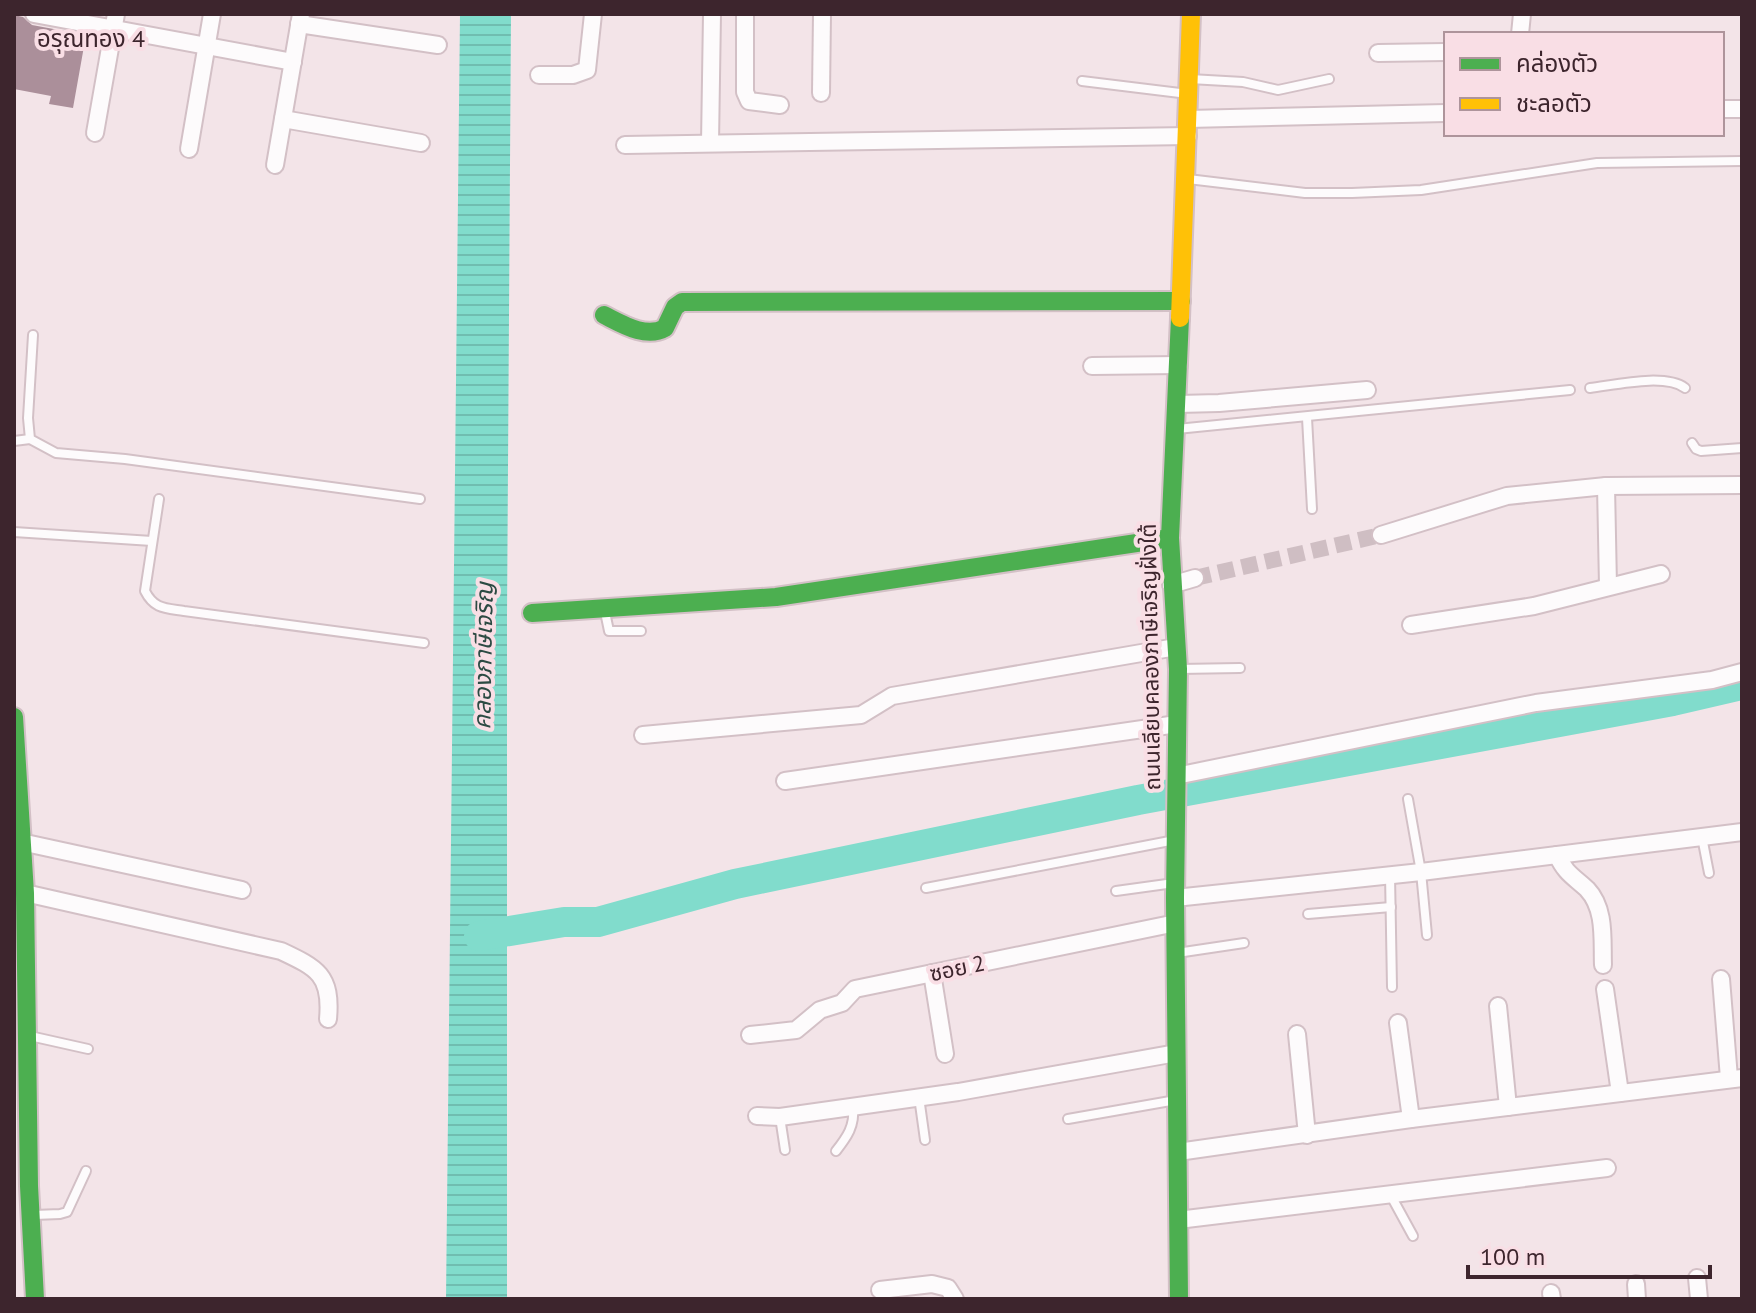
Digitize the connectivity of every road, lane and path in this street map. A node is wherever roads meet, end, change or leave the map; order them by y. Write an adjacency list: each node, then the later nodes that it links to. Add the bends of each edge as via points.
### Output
1 (34, 14): 8 (street)
2 (212, 14): 12 (street)
3 (593, 14): 16 (street, via 587,70)
4 (712, 14): 27 (street)
5 (745, 14): 21 (street, via 745,92 756,104)
6 (822, 14): 20 (street)
7 (1191, 14): 19 (street, ถนนเลียบคลองภาษีเจริญฝั่งใต้)
8 (56, 16): 10 (street)
9 (300, 19): 11 (street); 15 (street)
10 (114, 22): 12 (street); 25 (street)
11 (438, 45)
12 (207, 46): 15 (street); 29 (street)
13 (1444, 52): 14 (street)
14 (1378, 53)
15 (293, 62): 23 (street)
16 (539, 75)
17 (1329, 79): 19 (lane, via 1278,90 1243,82)
18 (1082, 81): 19 (lane)
19 (1189, 86): 24 (street, ถนนเลียบคลองภาษีเจริญฝั่งใต้)
20 (821, 93)
21 (780, 105)
22 (1444, 113): 24 (street)
23 (283, 119): 26 (street); 31 (street)
24 (1188, 127): 27 (street); 32 (street, ถนนเลียบคลองภาษีเจริญฝั่งใต้)
25 (95, 133)
26 (421, 143)
27 (710, 143): 28 (street)
28 (625, 145)
29 (189, 149)
30 (1742, 161): 32 (lane, via 1597,163 1421,190 1352,193)
31 (275, 165)
32 (1187, 179): 33 (street, ถนนเลียบคลองภาษีเจริญฝั่งใต้)
33 (1181, 301): 34 (street, via 682,302 660,331 629,328); 36 (street, ถนนเลียบคลองภาษีเจริญฝั่งใต้)
34 (604, 315)
35 (33, 335): 45 (lane)
36 (1179, 365): 37 (street); 42 (street, ถนนเลียบคลองภาษีเจริญฝั่งใต้)
37 (1092, 366)
38 (1590, 388): 39 (lane, via 1660,380)
39 (1685, 388)
40 (1367, 390): 42 (street)
41 (1570, 390): 43 (lane)
42 (1178, 404): 44 (street, ถนนเลียบคลองภาษีเจริญฝั่งใต้)
43 (1307, 418): 44 (lane); 53 (lane)
44 (1176, 429): 56 (street, ถนนเลียบคลองภาษีเจริญฝั่งใต้)
45 (30, 439): 46 (lane); 52 (lane, via 56,453)
46 (14, 441)
47 (1692, 443): 48 (lane, via 1701,451)
48 (1742, 448)
49 (1742, 485): 50 (street)
50 (1606, 486): 55 (street, via 1507,496); 61 (street)
51 (159, 499): 57 (lane)
52 (420, 499)
53 (1312, 509)
54 (14, 532): 57 (lane)
55 (1381, 535)
56 (1170, 538): 60 (street, ถนนเลียบคลองภาษีเจริญฝั่งใต้); 62 (street, via 776,597)
57 (152, 541): 66 (lane, via 145,591 150,602 163,608)
58 (1661, 574): 61 (street)
59 (1195, 578): 60 (street)
60 (1171, 585): 67 (street, ถนนเลียบคลองภาษีเจริญฝั่งใต้)
61 (1608, 586): 64 (street, via 1534,606)
62 (605, 607): 63 (street); 65 (lane, via 609,631)
63 (532, 613)
64 (1411, 625)
65 (641, 631)
66 (424, 643)
67 (1176, 647): 69 (street, ถนนเลียบคลองภาษีเจริญฝั่งใต้); 73 (street, via 892,696 861,715)
68 (1240, 668): 69 (lane)
69 (1178, 669): 72 (street, ถนนเลียบคลองภาษีเจริญฝั่งใต้)
70 (1742, 672): 75 (street, via 1536,703)
71 (14, 717): 76 (street)
72 (1177, 724): 74 (street); 75 (street, ถนนเลียบคลองภาษีเจริญฝั่งใต้)
73 (643, 735)
74 (785, 781)
75 (1176, 786): 80 (street, ถนนเลียบคลองภาษีเจริญฝั่งใต้)
76 (17, 790): 81 (street)
77 (1408, 799): 83 (lane)
78 (1742, 832): 79 (street)
79 (1702, 837): 82 (street); 84 (lane)
80 (1176, 839): 86 (lane); 88 (street, ถนนเลียบคลองภาษีเจริญฝั่งใต้)
81 (21, 842): 87 (street); 90 (street)
82 (1557, 855): 83 (street); 98 (street, via 1566,873 1596,902)
83 (1421, 872): 85 (street); 94 (lane)
84 (1709, 873)
85 (1390, 875): 88 (street); 91 (lane)
86 (926, 888)
87 (242, 890)
88 (1175, 890): 89 (lane); 93 (street, ถนนเลียบคลองภาษีเจริญฝั่งใต้)
89 (1116, 891)
90 (25, 893): 96 (street); 104 (street, via 281,951 318,970 330,999)
91 (1391, 907): 92 (lane); 101 (lane)
92 (1308, 914)
93 (1176, 923): 97 (street, ถนนเลียบคลองภาษีเจริญฝั่งใต้); 99 (street, ซอย 2)
94 (1427, 935)
95 (1244, 943): 97 (lane)
96 (20, 946): 107 (street)
97 (1176, 953): 110 (street, ถนนเลียบคลองภาษีเจริญฝั่งใต้)
98 (1603, 965)
99 (932, 973): 108 (street, ซอย 2, via 855,989 842,1003 820,1010 796,1030); 111 (street)
100 (1721, 979): 112 (street)
101 (1392, 987)
102 (1605, 989): 114 (street)
103 (1498, 1006): 118 (street)
104 (328, 1019)
105 (1398, 1023): 122 (street)
106 (1297, 1034): 123 (street)
107 (27, 1035): 109 (lane); 113 (street)
108 (750, 1035)
109 (88, 1049)
110 (1176, 1053): 115 (street); 116 (street, ถนนเลียบคลองภาษีเจริญฝั่งใต้)
111 (945, 1054)
112 (1735, 1078): 114 (street)
113 (21, 1080): 130 (street)
114 (1620, 1093): 118 (street)
115 (919, 1097): 117 (street); 124 (lane)
116 (1177, 1100): 121 (lane); 127 (street, ถนนเลียบคลองภาษีเจริญฝั่งใต้)
117 (853, 1107): 120 (street); 126 (lane, via 849,1135)
118 (1508, 1107): 122 (street)
119 (757, 1116): 120 (street)
120 (780, 1117): 125 (lane)
121 (1068, 1119)
122 (1411, 1119): 123 (street)
123 (1307, 1135): 127 (street)
124 (925, 1140)
125 (785, 1150)
126 (836, 1151)
127 (1178, 1152): 133 (street, ถนนเลียบคลองภาษีเจริญฝั่งใต้)
128 (1607, 1168): 131 (street)
129 (86, 1171): 132 (lane, via 67,1212)
130 (22, 1183): 132 (street)
131 (1390, 1193): 133 (street); 134 (lane)
132 (31, 1215): 137 (street)
133 (1178, 1220): 139 (street, ถนนเลียบคลองภาษีเจริญฝั่งใต้)
134 (1413, 1236)
135 (1697, 1278): 140 (street)
136 (880, 1290): 138 (street, via 932,1284 948,1288)
137 (35, 1299)
138 (955, 1299)
139 (1179, 1299)
140 (1699, 1299)

